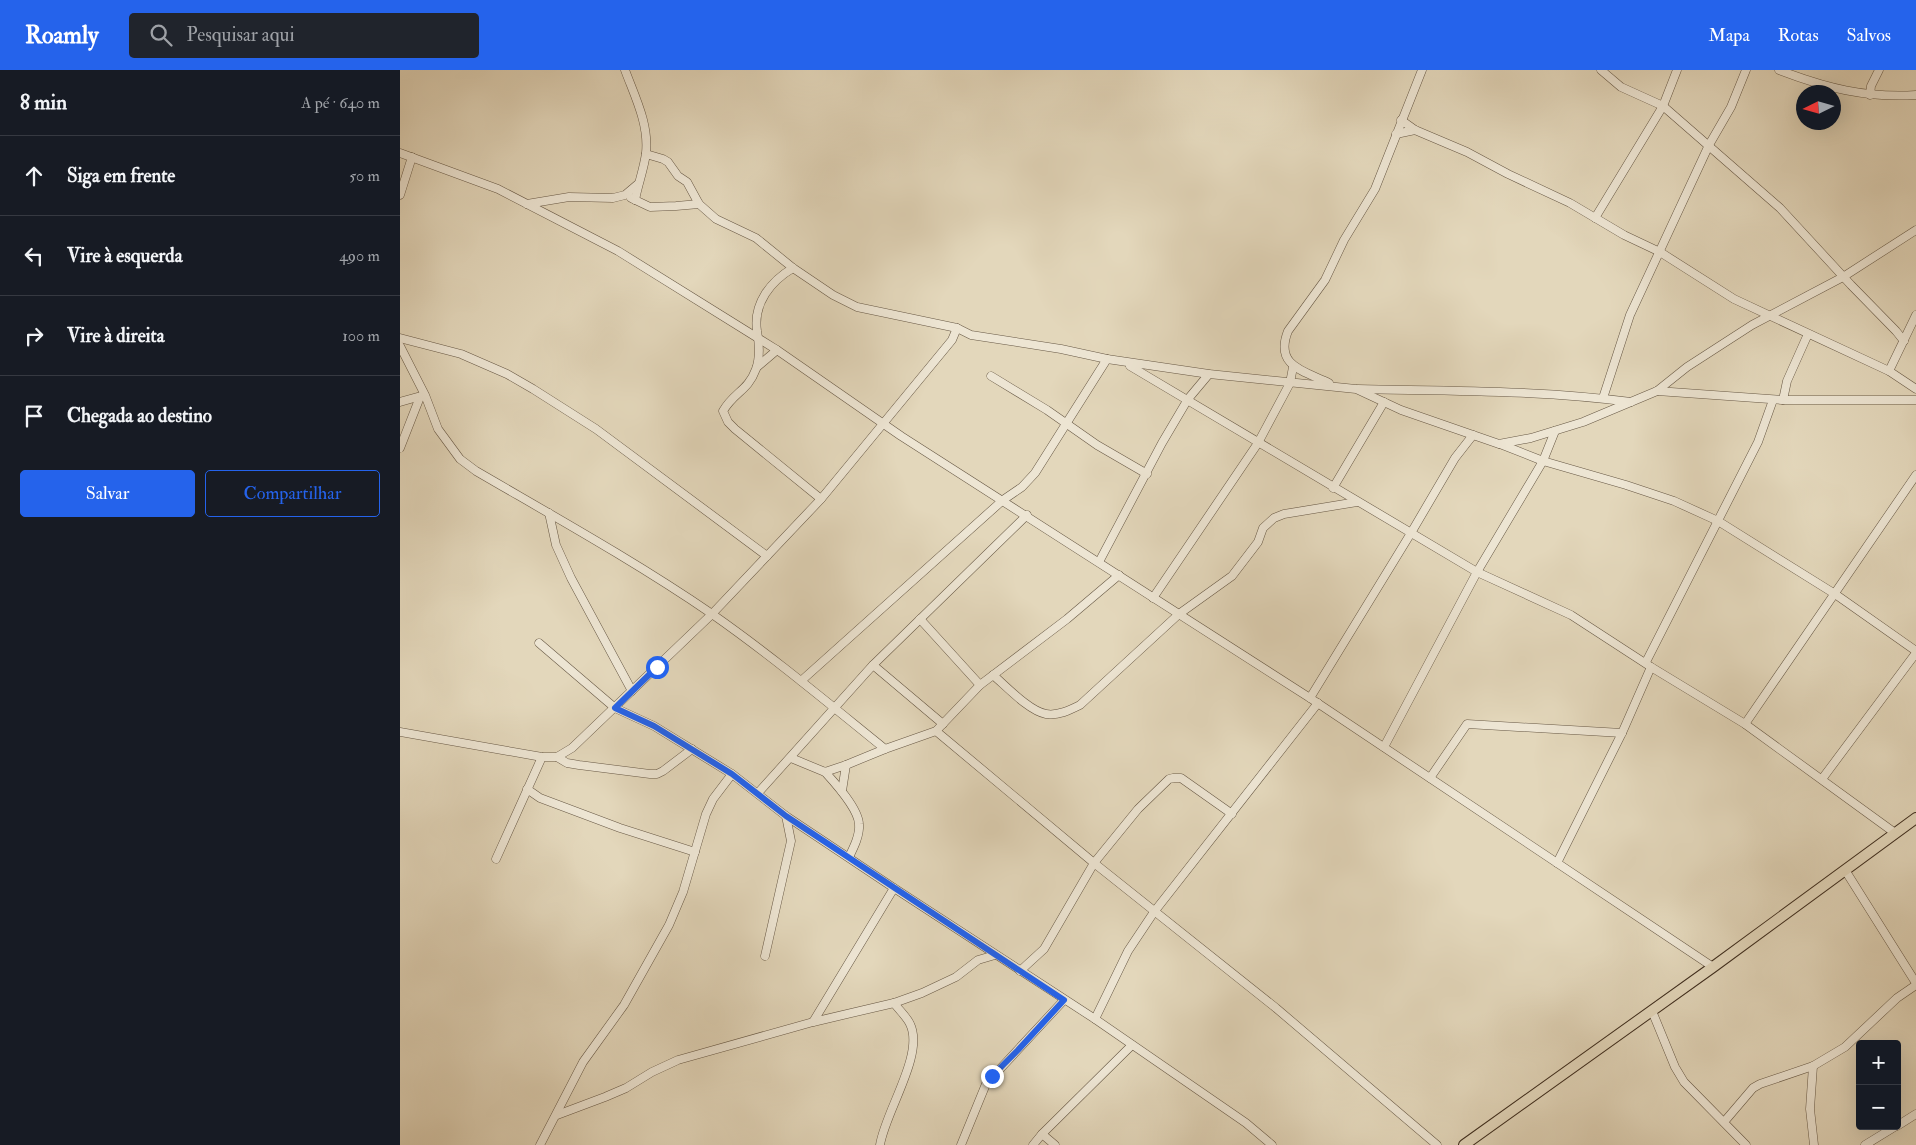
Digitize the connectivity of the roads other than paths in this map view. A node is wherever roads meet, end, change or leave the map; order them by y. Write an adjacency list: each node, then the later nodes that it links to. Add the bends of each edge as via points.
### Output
1 (625, 70): 18 (street, via 645,126)
2 (1422, 70): 13 (street)
3 (1601, 70): 12 (street, via 1621,86)
4 (1677, 70): 12 (street)
5 (1746, 70): 16 (street, via 1731,107)
6 (1779, 70): 9 (street)
7 (1879, 70): 8 (street)
8 (1871, 86): 9 (street); 11 (street)
9 (1854, 92): 11 (street)
10 (1916, 95): 11 (street)
11 (1870, 96)
12 (1663, 106): 16 (street); 26 (street)
13 (1402, 120): 14 (street); 15 (street)
14 (1415, 130): 15 (street); 26 (street, via 1467,152)
15 (1396, 134): 47 (street, via 1375,189 1344,240 1331,270 1288,331 1283,349)
16 (1709, 145): 28 (street); 30 (street, via 1780,208)
17 (400, 153): 19 (street)
18 (646, 154): 20 (street); 25 (street, via 668,162 686,182)
19 (412, 157): 21 (street); 24 (street, via 498,189)
20 (638, 184): 22 (street); 23 (street)
21 (400, 194)
22 (625, 195): 23 (street); 24 (street, via 600,199 569,197)
23 (635, 200): 25 (street, via 650,207)
24 (527, 204): 39 (street, via 618,251)
25 (699, 204): 29 (street, via 716,218 756,238)
26 (1595, 218): 28 (street)
27 (1916, 230): 30 (street)
28 (1660, 252): 32 (street, via 1734,299); 57 (street, via 1630,315)
29 (793, 268): 33 (street, via 845,302); 39 (street, via 775,279 763,298 757,322)
30 (1843, 277): 32 (street); 35 (street)
31 (1916, 315): 34 (street)
32 (1770, 316): 36 (street); 55 (street, via 1687,367)
33 (957, 328): 37 (street); 40 (street)
34 (1909, 330): 35 (street); 41 (street)
35 (1896, 331): 41 (street)
36 (1808, 334): 48 (street); 60 (street, via 1787,381)
37 (971, 335): 40 (street); 44 (street)
38 (400, 338): 83 (street, via 461,354 507,374 596,429)
39 (759, 339): 43 (street); 46 (street)
40 (952, 340): 65 (street)
41 (1904, 341): 48 (street)
42 (400, 346): 56 (street)
43 (777, 350): 46 (street); 65 (street)
44 (1107, 359): 45 (street); 66 (street)
45 (1124, 362): 49 (street); 58 (street)
46 (757, 367): 76 (street, via 750,383 728,402 723,411 725,416 735,429)
47 (1293, 367): 51 (street); 52 (street)
48 (1889, 371): 54 (street)
49 (1209, 374): 51 (street); 58 (street)
50 (991, 376): 66 (street)
51 (1290, 383): 52 (street); 69 (street)
52 (1333, 385): 53 (street)
53 (1356, 389): 57 (street); 63 (street)
54 (1916, 389)
55 (1657, 391): 59 (street); 64 (street)
56 (422, 396): 62 (street); 71 (street); 79 (street, via 438,429 460,459)
57 (1603, 398): 64 (street)
58 (1188, 399): 69 (street); 73 (street)
59 (1773, 400): 60 (street); 81 (street, via 1758,442)
60 (1783, 400): 61 (street)
61 (1916, 400)
62 (400, 402)
63 (1384, 402): 68 (street); 75 (street)
64 (1633, 402): 67 (street)
65 (884, 424): 76 (street); 77 (street)
66 (1066, 424): 73 (street); 77 (street, via 1035,473)
67 (1555, 431): 70 (street); 72 (street)
68 (1473, 435): 70 (street); 82 (street, via 1455,458)
69 (1258, 443): 75 (street); 88 (street)
70 (1499, 444): 72 (street)
71 (400, 448)
72 (1543, 461): 81 (street, via 1658,496); 85 (street)
73 (1147, 474): 84 (street)
74 (1916, 475): 87 (street)
75 (1333, 488): 78 (street)
76 (821, 499): 83 (street)
77 (1003, 500): 80 (street); 97 (street)
78 (1357, 502): 82 (street); 90 (street, via 1274,518 1263,528 1258,542 1232,576)
79 (549, 513): 89 (street); 99 (street, via 556,545)
80 (1027, 515): 84 (street); 91 (street)
81 (1718, 521): 87 (street); 94 (street)
82 (1411, 533): 85 (street); 100 (street)
83 (767, 556): 89 (street)
84 (1099, 562): 86 (street)
85 (1476, 572): 94 (street, via 1571,615); 109 (street)
86 (1119, 575): 88 (street); 96 (street)
87 (1835, 594): 93 (street); 105 (street)
88 (1153, 598): 90 (street)
89 (712, 614): 97 (street); 99 (street)
90 (1179, 614): 96 (street, via 1080,705 1062,713 1046,714 1031,707); 100 (street)
91 (920, 619): 95 (street); 98 (street)
92 (539, 643): 102 (street)
93 (1916, 652): 119 (street)
94 (1648, 664): 105 (street); 108 (street)
95 (873, 665): 103 (street); 104 (street)
96 (993, 675): 98 (street)
97 (801, 681): 103 (street)
98 (980, 685): 104 (street)
99 (632, 691): 102 (street)
100 (1310, 698): 101 (street)
101 (1318, 703): 109 (street); 123 (street)
102 (615, 708): 110 (street); 113 (street, via 572,748)
103 (834, 708): 111 (street); 114 (street)
104 (943, 724): 106 (street)
105 (1745, 724): 119 (street)
106 (936, 731): 111 (street); 130 (street)
107 (400, 732): 112 (street)
108 (1622, 733): 118 (street, via 1467,724); 131 (street)
109 (1384, 747): 118 (street)
110 (692, 749): 113 (street, via 663,771 650,774 579,765); 117 (street)
111 (885, 749): 115 (street)
112 (542, 756): 113 (street); 120 (street)
113 (557, 757)
114 (791, 758): 116 (street); 122 (street)
115 (846, 766): 116 (street); 121 (street)
116 (825, 772): 121 (street)
117 (732, 774): 122 (street); 127 (street, via 713,799)
118 (1430, 778): 131 (street)
119 (1822, 779): 126 (street)
120 (527, 789): 127 (street, via 540,798 620,828); 129 (street)
121 (842, 790): 128 (street, via 859,823 856,843)
122 (758, 793): 124 (street)
123 (1232, 814): 130 (street, via 1181,778 1173,778 1138,809); 134 (street)
124 (786, 816): 128 (street); 137 (street, via 790,841)
125 (1916, 818): 126 (main road)
126 (1895, 833): 132 (main road)
127 (695, 852): 150 (street, via 669,925 624,1005 583,1062)
128 (849, 857): 133 (street)
129 (496, 859)
130 (1094, 863): 134 (street); 140 (street, via 1044,950)
131 (1557, 863): 139 (street)
132 (1845, 870): 139 (main road); 141 (street)
133 (894, 888): 135 (street); 146 (street)
134 (1154, 912): 145 (street, via 1128,951); 161 (street, via 1276,1008)
135 (976, 942): 136 (street); 138 (street)
136 (996, 955): 138 (street); 140 (street)
137 (765, 956)
138 (978, 960): 143 (street, via 947,982)
139 (1713, 967): 144 (main road)
140 (1020, 971): 142 (street)
141 (1916, 984): 148 (street, via 1845,1047)
142 (1064, 1000): 145 (street); 157 (street, via 986,1084)
143 (894, 1003): 146 (street); 156 (street, via 910,1024 914,1038 907,1070)
144 (1652, 1011): 151 (street, via 1684,1082); 162 (main road)
145 (1095, 1019): 147 (street)
146 (813, 1022): 150 (street, via 678,1060 605,1098)
147 (1132, 1045): 154 (street); 160 (street, via 1246,1123)
148 (1813, 1066): 151 (street, via 1753,1088); 164 (street, via 1810,1109)
149 (1916, 1114): 152 (street)
150 (557, 1115): 155 (street)
151 (1724, 1122): 163 (street)
152 (1901, 1123)
153 (1890, 1130): 165 (street)
154 (1042, 1134): 158 (street); 159 (street)
155 (540, 1145)
156 (880, 1145)
157 (961, 1145)
158 (1033, 1145)
159 (1055, 1145)
160 (1272, 1145)
161 (1437, 1145)
162 (1464, 1145)
163 (1746, 1145)
164 (1814, 1145)
165 (1866, 1145)

